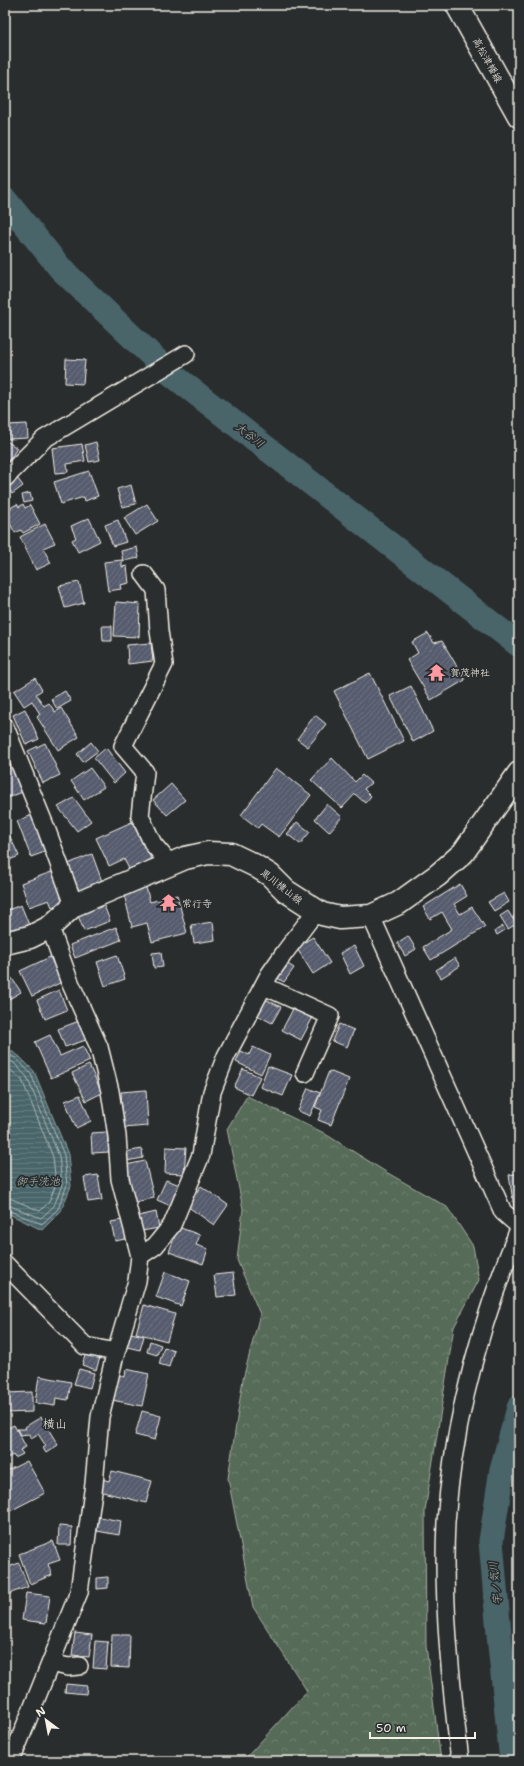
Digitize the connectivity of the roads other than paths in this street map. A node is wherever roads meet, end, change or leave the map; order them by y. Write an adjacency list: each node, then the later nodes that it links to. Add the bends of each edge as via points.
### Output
1 (457, 5): 2 (main road, 高松津幡線)
2 (519, 116)
3 (183, 356): 4 (street, via 44,439)
4 (5, 478)
5 (144, 574): 8 (street, via 156,590 164,664 122,746 145,772 140,816 153,844)
6 (5, 727): 9 (street)
7 (519, 773): 11 (main road, 黒川横山線, via 463,853 405,899)
8 (170, 864): 9 (main road, 黒川横山線); 10 (main road, 黒川横山線, via 208,853 231,854 254,864 286,891)
9 (74, 905): 12 (main road, 黒川横山線)
10 (316, 910): 11 (main road, 黒川横山線, via 340,918); 14 (street, via 284,952)
11 (371, 916): 16 (street, via 503,1212)
12 (50, 927): 13 (main road, 黒川横山線, via 30,937); 18 (street, via 69,980 99,1047 110,1091 120,1179)
13 (5, 943)
14 (264, 986): 15 (street, via 330,1016); 18 (street, via 226,1056 212,1092 201,1154 172,1224 155,1246)
15 (305, 1073)
16 (519, 1226)
17 (519, 1229): 24 (street, via 486,1316 466,1396 453,1461 446,1522 445,1584 451,1686)
18 (140, 1256): 20 (street, via 137,1281)
19 (5, 1264): 20 (street, via 85,1346)
20 (116, 1352): 21 (street, via 100,1417 94,1484 79,1592)
21 (51, 1662): 22 (street, via 68,1667); 23 (street)
22 (79, 1666)
23 (14, 1758)
24 (460, 1761)

